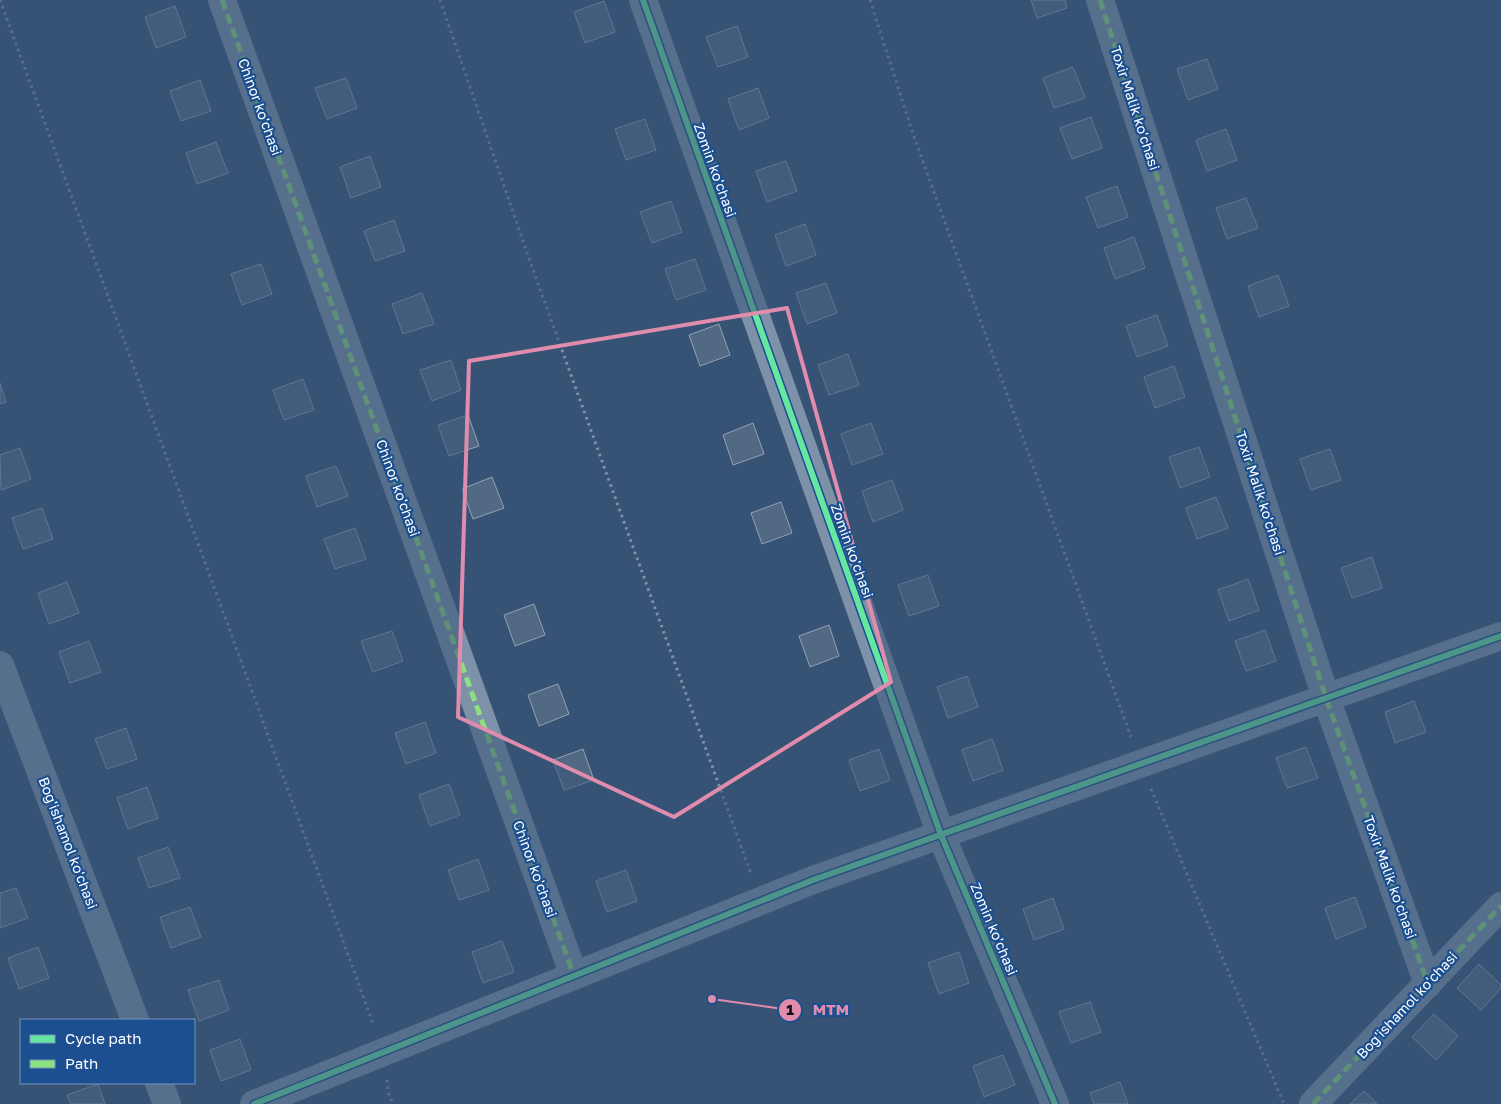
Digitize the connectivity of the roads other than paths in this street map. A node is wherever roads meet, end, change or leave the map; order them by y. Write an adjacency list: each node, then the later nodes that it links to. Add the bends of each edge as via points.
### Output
1 (222, 0): 9 (street, Chinor ko'chasi)
2 (642, 0): 7 (street, Zomin ko'chasi)
3 (1100, 0): 6 (street, Toxir Malik ko'chasi)
4 (1501, 636): 6 (street)
5 (0, 665): 11 (street, Bog'ishamol ko'chasi)
6 (1326, 698): 7 (street); 10 (street, Toxir Malik ko'chasi)
7 (941, 835): 9 (street, via 812,880); 15 (street, Zomin ko'chasi)
8 (1501, 906): 10 (street, Bog'ishamol ko'chasi)
9 (574, 976): 14 (street)
10 (1428, 984): 16 (street, Bog'ishamol ko'chasi)
11 (135, 1019)
12 (159, 1084): 13 (street)
13 (167, 1104)
14 (254, 1104)
15 (1055, 1104)
16 (1313, 1104)

